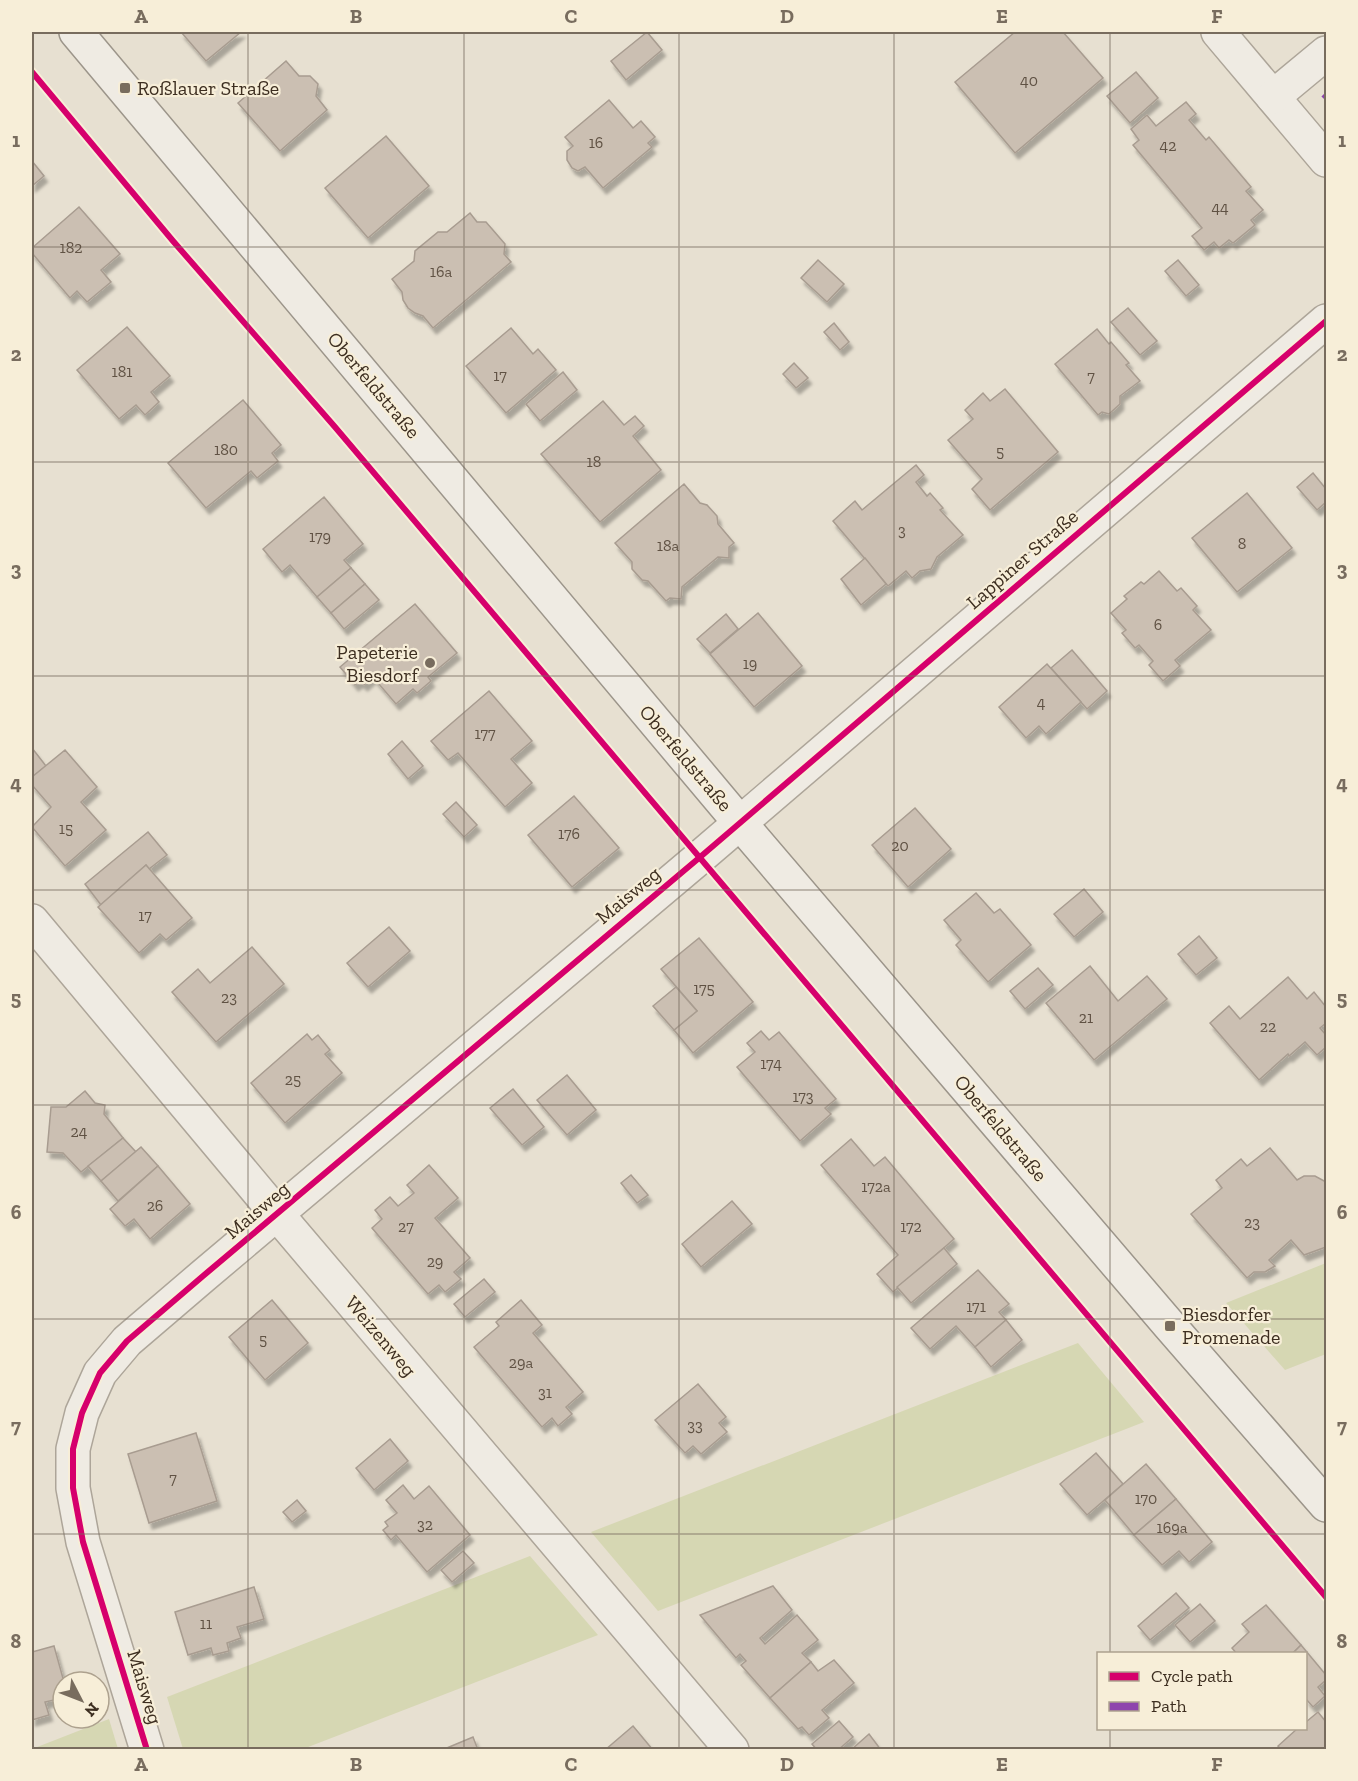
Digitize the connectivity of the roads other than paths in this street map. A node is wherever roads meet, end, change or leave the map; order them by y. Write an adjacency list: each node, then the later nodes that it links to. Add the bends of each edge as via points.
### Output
1 (76, 32): 7 (street, Oberfeldstraße)
2 (1218, 32): 4 (street)
3 (1326, 52): 4 (street)
4 (1273, 97): 5 (street)
5 (1326, 160)
6 (1326, 321): 7 (street, Lappiner Straße)
7 (740, 823): 9 (street, Maisweg); 10 (street, Oberfeldstraße)
8 (32, 921): 9 (street, Weizenweg)
9 (277, 1214): 11 (street, Maisweg, via 127,1341 100,1373 82,1413 73,1449 73,1488 83,1542); 12 (street, Weizenweg)
10 (1326, 1505)
11 (147, 1749)
12 (732, 1749)

